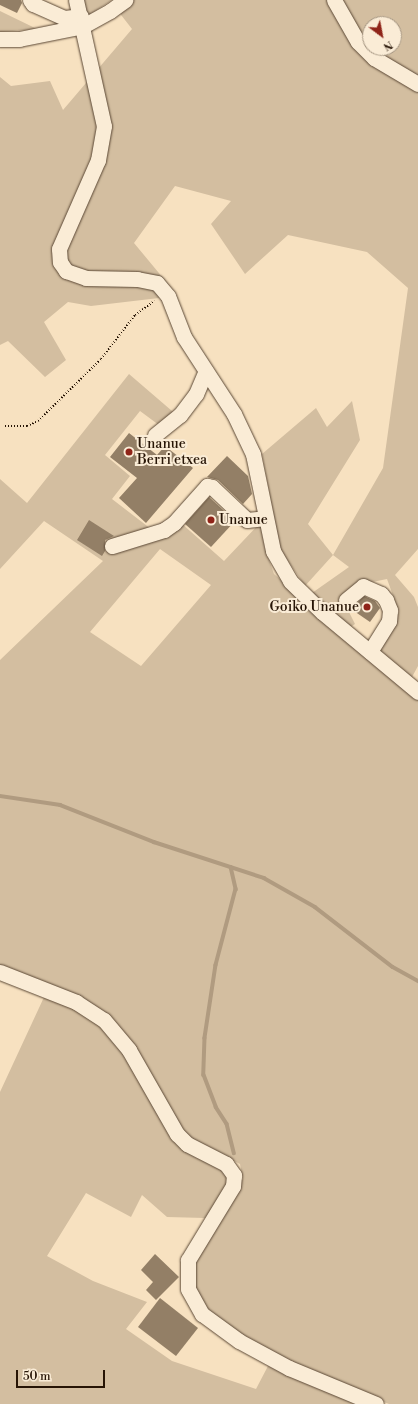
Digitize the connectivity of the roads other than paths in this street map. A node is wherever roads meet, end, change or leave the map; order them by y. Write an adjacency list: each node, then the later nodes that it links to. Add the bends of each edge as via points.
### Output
1 (30, 0): 5 (street, via 33,4 65,18)
2 (76, 0): 5 (street)
3 (125, 0): 5 (street, via 110,11)
4 (334, 0): 7 (street, via 358,42 374,58)
5 (82, 21): 6 (street, via 19,39); 8 (street, via 104,126 98,160 59,249 60,262 66,271 86,278 137,278 157,284 168,296 184,337)
6 (0, 39)
7 (418, 84)
8 (206, 371): 9 (street, via 196,394 180,415); 10 (street, via 234,414 253,454 260,478)
9 (155, 436)
10 (265, 518): 11 (street, via 247,520 212,487 207,486 174,523 164,530); 13 (street, via 273,551 290,581 322,612)
11 (112, 546)
12 (346, 600): 13 (street, via 363,586 377,591 386,600 390,610 389,621)
13 (370, 651): 14 (street)
14 (418, 692)
15 (0, 972): 16 (street, via 76,1002 104,1020 129,1050 177,1134 187,1144 226,1164 234,1175 233,1186 188,1260 188,1289 202,1314 239,1341 289,1368)
16 (376, 1404)

